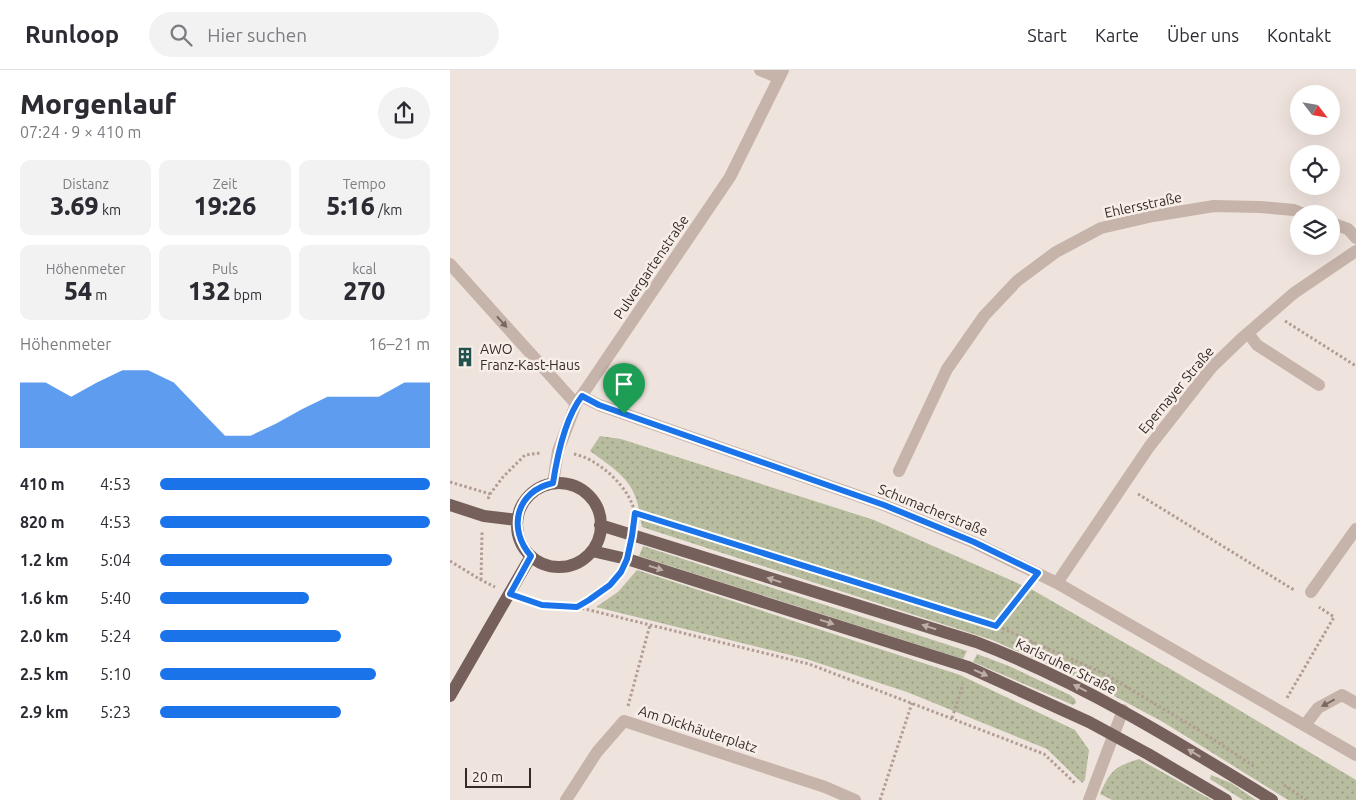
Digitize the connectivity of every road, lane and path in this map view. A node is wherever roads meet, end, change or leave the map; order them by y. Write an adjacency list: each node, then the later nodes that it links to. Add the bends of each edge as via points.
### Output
1 (760, 70): 2 (street)
2 (781, 74): 12 (street, Pulvergartenstraße, via 730,177)
3 (1290, 210): 14 (street, Ehlersstraße, via 1214,206 1153,216 1101,228 1056,252 1017,281 984,316 947,369)
4 (1340, 226): 5 (street)
5 (1356, 238)
6 (1356, 251): 8 (street, Epernayer Straße)
7 (450, 264): 12 (street, one-way to 12)
8 (1274, 310): 9 (street, Epernayer Straße); 10 (path, via 1286,323)
9 (1248, 333): 11 (street, via 1257,345); 17 (street, Epernayer Straße, via 1211,368)
10 (1356, 366)
11 (1319, 385)
12 (579, 400): 13 (street, Pulvergartenstraße); 30 (street, Schumacherstraße, via 884,505 974,542)
13 (558, 451): 16 (street, Pulvergartenstraße); 18 (path, via 525,455); 20 (path, via 584,456 610,474 629,496)
14 (899, 471)
15 (450, 482): 18 (path)
16 (553, 483): 22 (main road, via 526,498); 23 (main road, via 575,486 588,494 599,514)
17 (1122, 484): 32 (street, Epernayer Straße); 34 (path)
18 (490, 494): 21 (path)
19 (450, 505): 21 (main road)
20 (635, 513): 25 (path); 30 (path, via 996,626)
21 (484, 516): 22 (main road); 31 (path)
22 (517, 520): 27 (main road, via 518,537)
23 (600, 526): 25 (main road, Karlsruher Straße); 26 (main road)
24 (1356, 529): 34 (street)
25 (632, 536): 40 (main road, Karlsruher Straße, one-way to 25, via 1008,654 976,642)
26 (592, 550): 27 (main road, via 578,562 565,566 548,565); 28 (main road)
27 (531, 556): 33 (main road)
28 (627, 559): 35 (path, via 610,585); 44 (main road, one-way to 44, via 968,667)
29 (450, 561): 31 (path)
30 (1038, 573): 32 (street, Schumacherstraße)
31 (481, 580): 33 (path)
32 (1057, 583): 41 (street, Schumacherstraße)
33 (510, 594): 35 (path, via 542,605); 37 (main road)
34 (1310, 596): 41 (path, via 1334,617)
35 (577, 607): 36 (path)
36 (650, 625): 38 (path, via 809,664); 42 (path)
37 (450, 696)
38 (912, 703): 46 (path, via 1044,754); 49 (path)
39 (1356, 703): 43 (street, one-way to 43, via 1342,695 1318,708)
40 (1123, 710): 44 (street); 51 (main road, Karlsruher Straße, one-way to 40)
41 (1280, 711): 43 (street, Schumacherstraße)
42 (624, 721): 47 (street, Am Dickhäuterplatz, via 597,752); 48 (street, Am Dickhäuterplatz, via 825,787)
43 (1305, 725): 45 (street, Schumacherstraße)
44 (1114, 735): 46 (street); 50 (main road)
45 (1356, 755)
46 (1090, 798)
47 (566, 800)
48 (854, 800)
49 (880, 800)
50 (1226, 800)
51 (1272, 800)

